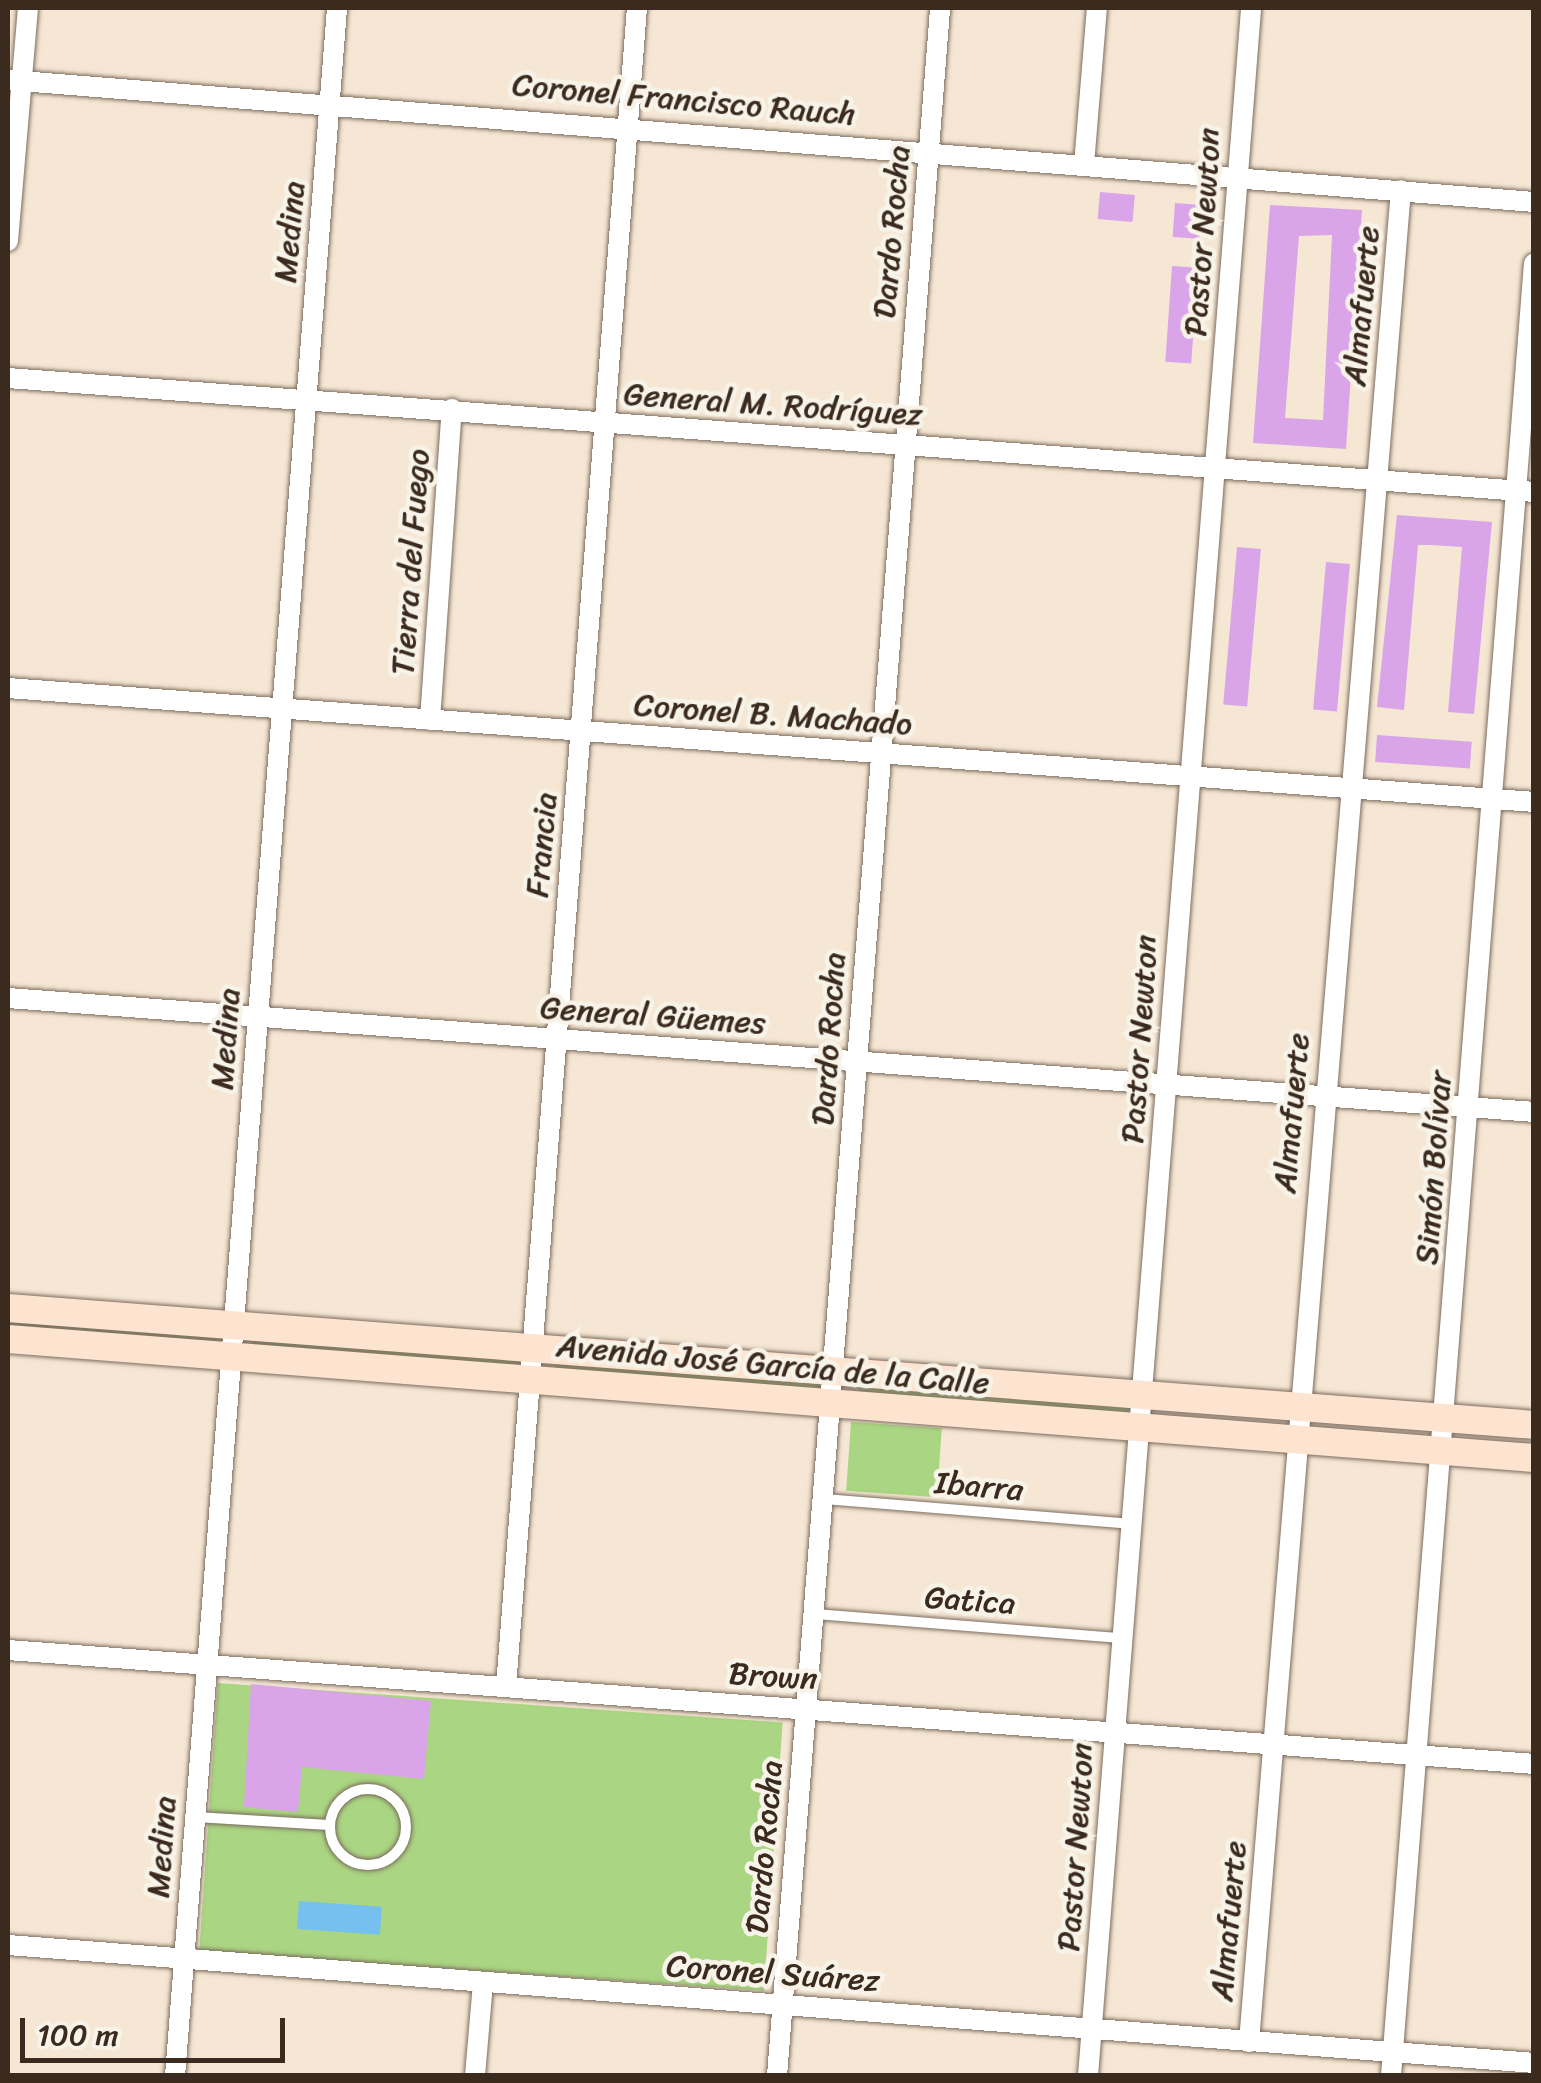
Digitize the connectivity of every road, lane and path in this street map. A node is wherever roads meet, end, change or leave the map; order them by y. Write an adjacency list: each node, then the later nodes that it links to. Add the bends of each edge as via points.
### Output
1 (28, 8): 7 (street)
2 (338, 8): 8 (street, Medina)
3 (637, 8): 9 (street, Francia)
4 (940, 8): 10 (street, Dardo Rocha)
5 (1097, 8): 11 (street)
6 (1250, 8): 12 (street, Pastor Newton)
7 (15, 80): 8 (street, Coronel Francisco Rauch); 15 (street)
8 (330, 101): 9 (street, Coronel Francisco Rauch); 18 (street, Medina)
9 (628, 126): 10 (street, Coronel Francisco Rauch); 20 (street, Francia)
10 (929, 150): 11 (street, Coronel Francisco Rauch); 21 (street, Dardo Rocha)
11 (1084, 164): 12 (street, Coronel Francisco Rauch)
12 (1237, 179): 13 (street, Coronel Francisco Rauch); 22 (street, Pastor Newton)
13 (1401, 190): 14 (street, Coronel Francisco Rauch); 23 (street, Almafuerte)
14 (1534, 202)
15 (8, 240)
16 (1534, 264): 24 (street, Simón Bolívar)
17 (8, 378): 18 (street, General M. Rodríguez)
18 (306, 400): 19 (street, General M. Rodríguez); 26 (street, Medina)
19 (452, 409): 20 (street, General M. Rodríguez); 27 (street, Tierra del Fuego)
20 (606, 422): 21 (street, General M. Rodríguez); 28 (street, Francia)
21 (906, 445): 22 (street, General M. Rodríguez); 29 (street, Dardo Rocha)
22 (1215, 468): 23 (street, General M. Rodríguez); 30 (street, Pastor Newton)
23 (1378, 480): 24 (street, General M. Rodríguez); 31 (street, Almafuerte)
24 (1525, 491): 32 (street, Simón Bolívar)
25 (8, 688): 26 (street, Coronel B. Machado)
26 (282, 709): 27 (street, Coronel B. Machado); 35 (street, Medina)
27 (430, 720): 28 (street, Coronel B. Machado)
28 (581, 731): 29 (street, Coronel B. Machado); 36 (street, Francia)
29 (882, 754): 30 (street, Coronel B. Machado); 37 (street, Dardo Rocha)
30 (1190, 777): 31 (street, Coronel B. Machado); 38 (street, Pastor Newton)
31 (1350, 789): 32 (street, Coronel B. Machado); 39 (street, Almafuerte)
32 (1492, 799): 33 (street, Coronel B. Machado); 40 (street, Simón Bolívar)
33 (1534, 802)
34 (8, 998): 35 (street, General Güemes)
35 (258, 1017): 36 (street, General Güemes); 43 (street, Medina)
36 (557, 1039): 37 (street, General Güemes); 45 (street, Francia)
37 (857, 1062): 38 (street, General Güemes); 47 (street, Dardo Rocha)
38 (1166, 1085): 39 (street, General Güemes); 49 (street, Pastor Newton)
39 (1324, 1096): 40 (street, General Güemes); 51 (street, Almafuerte)
40 (1467, 1107): 41 (street, General Güemes); 52 (street, Simón Bolívar)
41 (1534, 1112)
42 (8, 1308): 43 (main road, Avenida José García de la Calle)
43 (236, 1326): 45 (main road, Avenida José García de la Calle); 46 (street, Medina)
44 (8, 1339): 46 (main road, Avenida José García de la Calle)
45 (538, 1347): 47 (main road, Avenida José García de la Calle); 48 (street, Francia)
46 (235, 1358): 48 (main road, Avenida José García de la Calle); 63 (street, Medina)
47 (836, 1373): 49 (main road, Avenida José García de la Calle); 50 (street, Dardo Rocha)
48 (534, 1380): 50 (main road, Avenida José García de la Calle); 64 (street, Francia)
49 (1145, 1398): 51 (main road, Avenida José García de la Calle); 54 (street, Pastor Newton)
50 (833, 1408): 54 (main road, Avenida José García de la Calle); 58 (street, Dardo Rocha)
51 (1297, 1409): 52 (main road, Avenida José García de la Calle); 55 (street, Almafuerte)
52 (1447, 1418): 53 (main road, Avenida José García de la Calle); 56 (street, Simón Bolívar)
53 (1534, 1425)
54 (1142, 1430): 55 (main road, Avenida José García de la Calle); 59 (street, Pastor Newton)
55 (1295, 1439): 56 (main road, Avenida José García de la Calle); 67 (street, Almafuerte)
56 (1444, 1451): 57 (main road, Avenida José García de la Calle); 68 (street, Simón Bolívar)
57 (1534, 1458)
58 (822, 1499): 59 (lane, Ibarra); 60 (street, Dardo Rocha)
59 (1132, 1524): 61 (street, Pastor Newton)
60 (814, 1614): 61 (lane, Gatica); 65 (street, Dardo Rocha)
61 (1122, 1638): 66 (street, Pastor Newton)
62 (8, 1650): 63 (street, Brown)
63 (207, 1664): 64 (street, Brown); 70 (street, Medina)
64 (506, 1687): 65 (street, Brown)
65 (806, 1710): 66 (street, Brown); 75 (street, Dardo Rocha)
66 (1115, 1733): 67 (street, Brown); 76 (street, Pastor Newton)
67 (1273, 1744): 68 (street, Brown); 77 (street, Almafuerte)
68 (1416, 1755): 69 (street, Brown); 78 (street, Simón Bolívar)
69 (1534, 1764)
70 (195, 1817): 71 (lane); 73 (street, Medina)
71 (329, 1826): 71 (lane, via 350,1862 370,1866 390,1860 408,1826 400,1803 378,1789 340,1800)
72 (8, 1945): 73 (street, Coronel Suárez)
73 (184, 1959): 74 (street, Coronel Suárez); 80 (street, Medina)
74 (482, 1982): 75 (street, Coronel Suárez); 81 (street)
75 (783, 2005): 76 (street, Coronel Suárez); 82 (street, Dardo Rocha)
76 (1092, 2029): 77 (street, Coronel Suárez); 83 (street, Pastor Newton)
77 (1250, 2042): 78 (street, Coronel Suárez)
78 (1393, 2053): 79 (street, Coronel Suárez); 84 (street, Simón Bolívar)
79 (1534, 2064)
80 (174, 2076)
81 (475, 2076)
82 (777, 2076)
83 (1088, 2076)
84 (1391, 2076)

